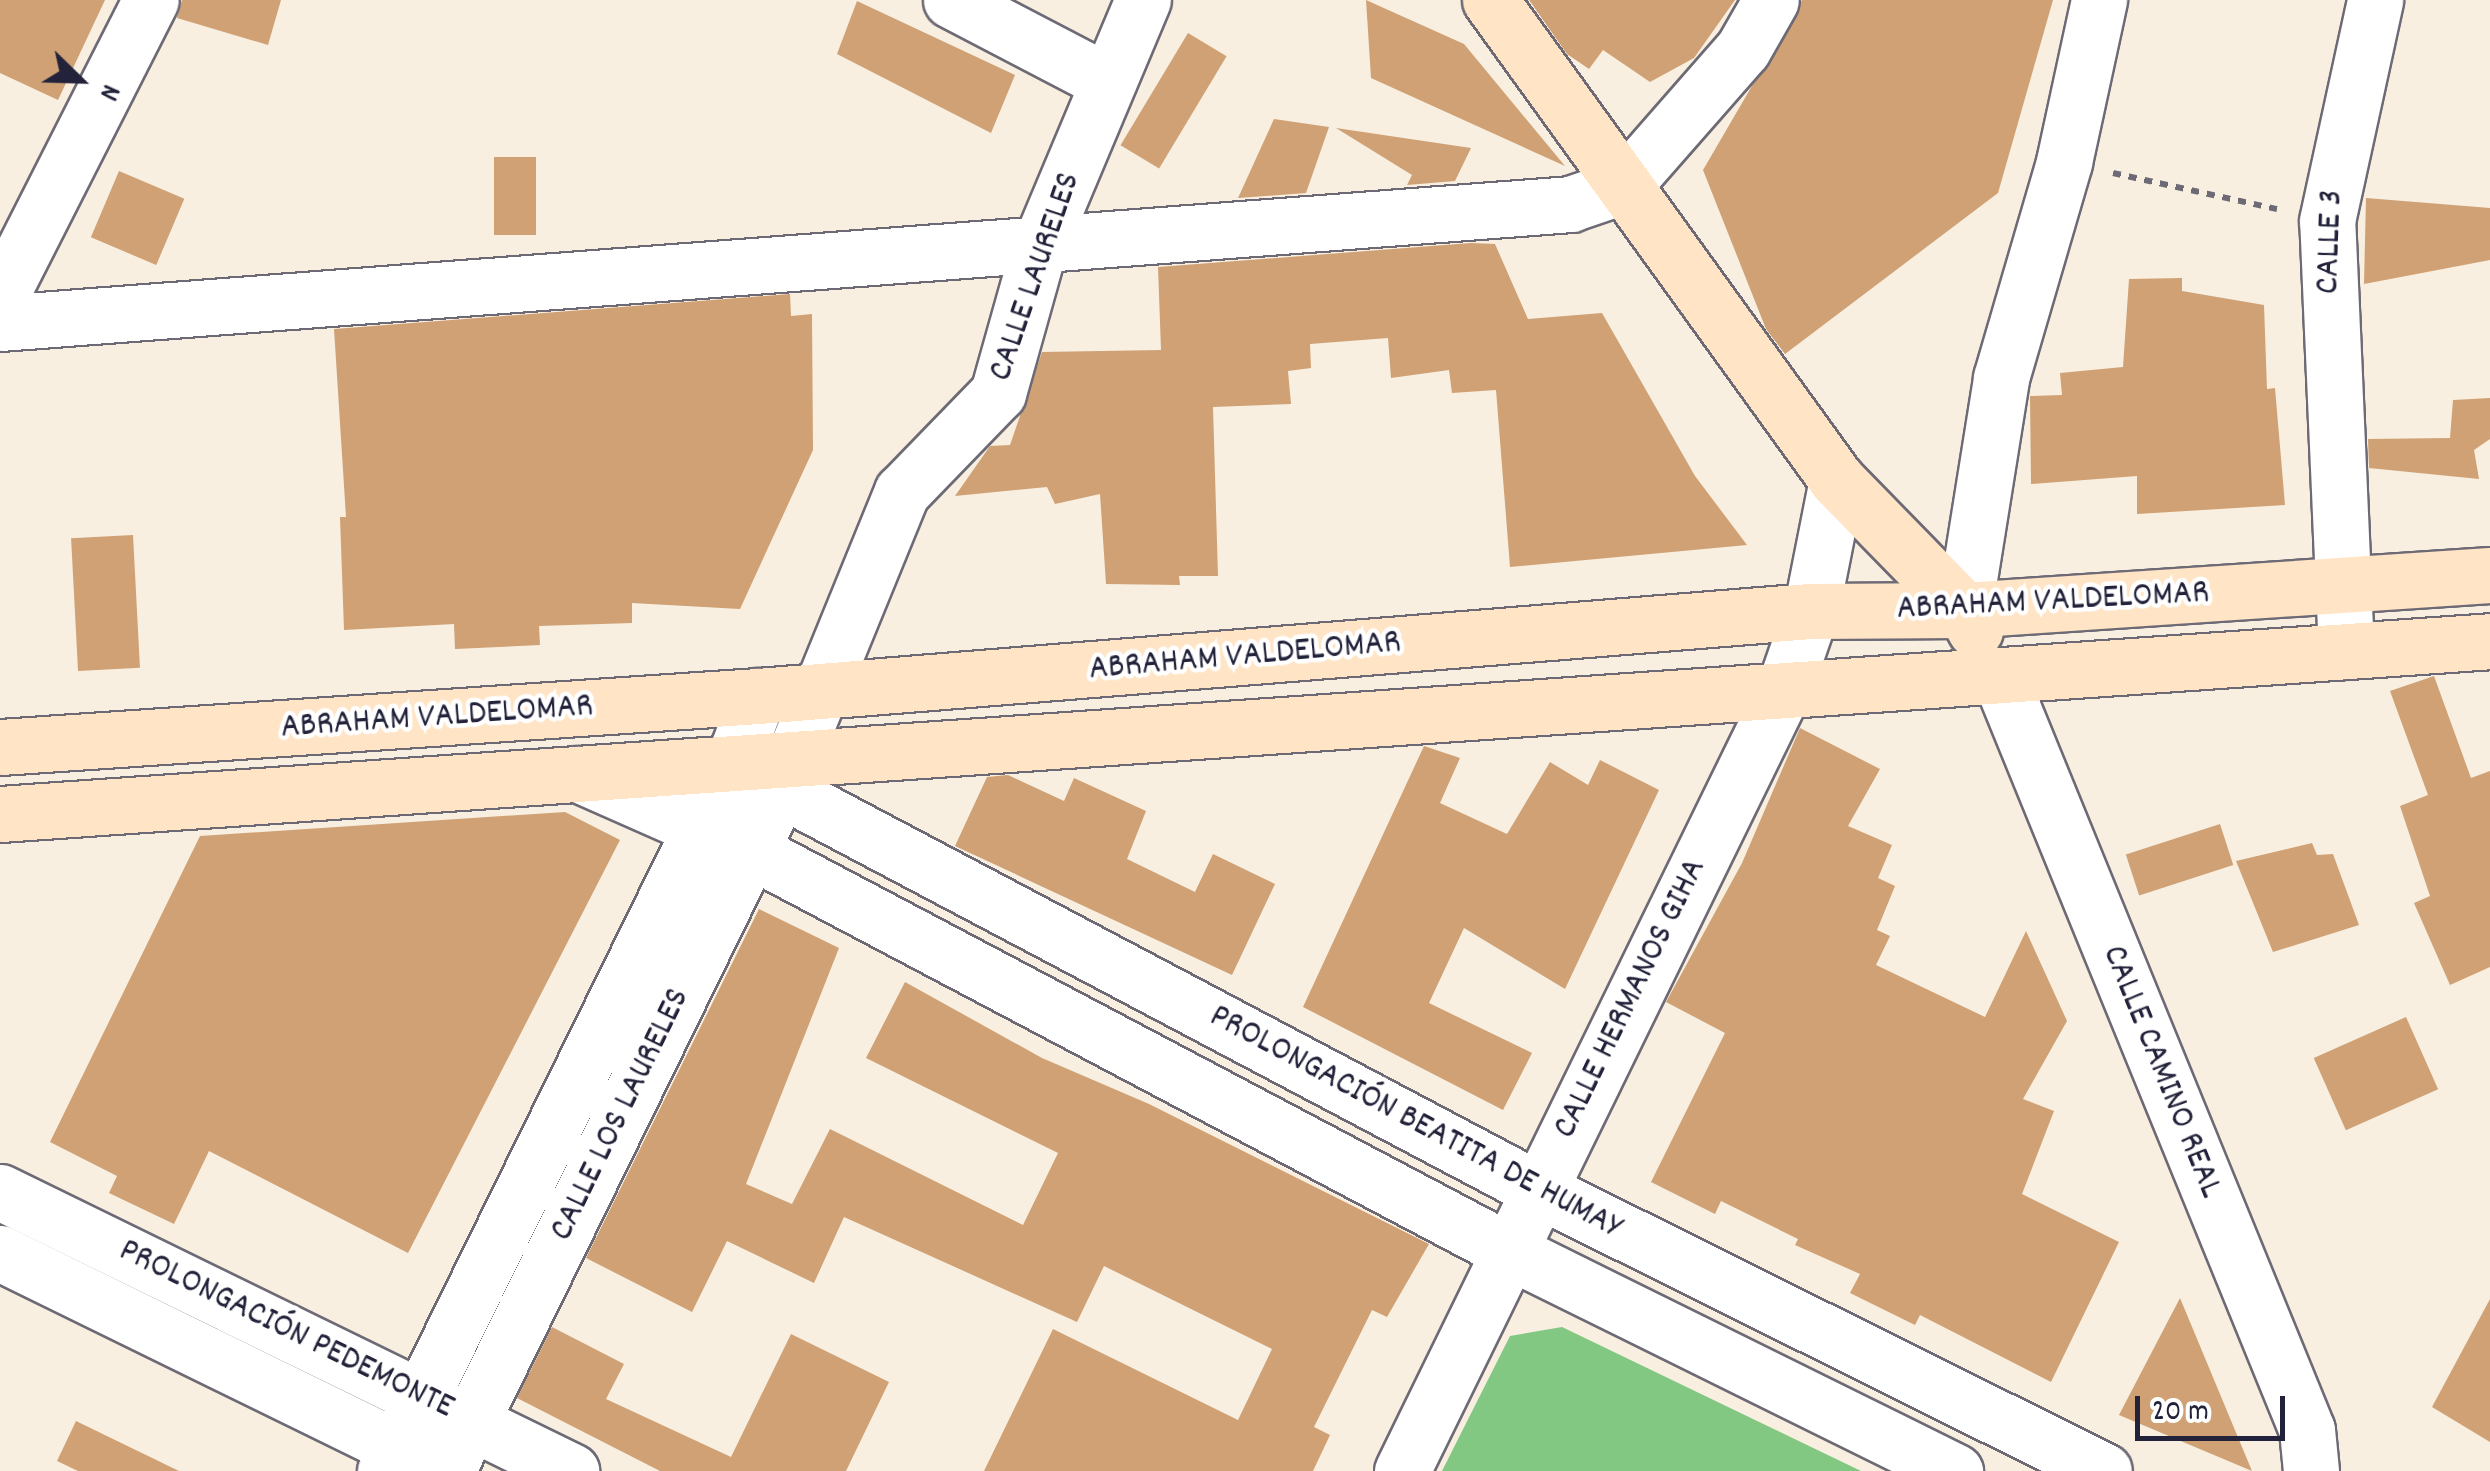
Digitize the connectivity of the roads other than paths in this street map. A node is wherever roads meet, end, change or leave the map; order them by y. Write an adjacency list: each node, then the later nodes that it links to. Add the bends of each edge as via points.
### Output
1 (151, 0): 11 (street)
2 (951, 0): 8 (street)
3 (1143, 0): 8 (street, CALLE LAURELES)
4 (1490, 0): 9 (main road)
5 (1771, 0): 9 (street, via 1744,49)
6 (2099, 0): 17 (street, via 2064,162 2000,378)
7 (2375, 0): 15 (street, CALLE 3, via 2327,220)
8 (1108, 82): 10 (street, CALLE LAURELES)
9 (1623, 186): 10 (street, via 1570,204); 13 (main road)
10 (1039, 248): 12 (street); 22 (street, CALLE LAURELES, via 998,394 902,492)
11 (0, 298)
12 (0, 324)
13 (1837, 480): 16 (street, CALLE HERMANOS GIHA); 17 (main road)
14 (2490, 575): 15 (main road, ABRAHAM VALDELOMAR)
15 (2344, 586): 17 (main road, ABRAHAM VALDELOMAR); 19 (street, CALLE 3)
16 (1812, 610): 17 (main road, ABRAHAM VALDELOMAR); 21 (street, CALLE HERMANOS GIHA); 22 (main road, ABRAHAM VALDELOMAR)
17 (1964, 610): 20 (main road)
18 (2490, 641): 19 (main road, ABRAHAM VALDELOMAR)
19 (2346, 651): 20 (main road, ABRAHAM VALDELOMAR)
20 (1999, 675): 21 (main road, ABRAHAM VALDELOMAR); 42 (street, CALLE CAMINO REAL, via 2307,1430)
21 (1784, 689): 26 (main road, ABRAHAM VALDELOMAR); 31 (street, CALLE HERMANOS GIHA)
22 (818, 692): 23 (main road, ABRAHAM VALDELOMAR); 26 (street, CALLE LAURELES)
23 (758, 696): 24 (main road, ABRAHAM VALDELOMAR); 25 (street, CALLE LOS LAURELES)
24 (0, 747)
25 (732, 764): 26 (main road, ABRAHAM VALDELOMAR); 27 (main road, ABRAHAM VALDELOMAR); 29 (street, CALLE LOS LAURELES)
26 (786, 773): 30 (street, CALLE LOS LAURELES); 31 (street, PROLONGACIÓN BEATITA DE HUMAY)
27 (578, 774): 28 (main road, ABRAHAM VALDELOMAR); 29 (street, PROLONGACIÓN BEATITA DE HUMAY)
28 (0, 814)
29 (701, 826): 30 (street, PROLONGACIÓN BEATITA DE HUMAY); 35 (street, CALLE LOS LAURELES)
30 (750, 850): 33 (street, PROLONGACIÓN BEATITA DE HUMAY); 36 (street, CALLE LOS LAURELES)
31 (1537, 1190): 33 (street, CALLE HERMANOS GIHA); 41 (street, PROLONGACIÓN BEATITA DE HUMAY)
32 (0, 1192): 35 (street, PROLONGACIÓN PEDEMONTE)
33 (1508, 1250): 39 (street, CALLE HERMANOS GIHA); 40 (street, PROLONGACIÓN BEATITA DE HUMAY)
34 (0, 1253): 37 (street, PROLONGACIÓN PEDEMONTE)
35 (422, 1396): 36 (street, PROLONGACIÓN PEDEMONTE); 37 (street, CALLE LOS LAURELES)
36 (472, 1420): 37 (street, CALLE LOS LAURELES); 38 (street, PROLONGACIÓN PEDEMONTE)
37 (418, 1465)
38 (570, 1471)
39 (1402, 1471)
40 (1955, 1471)
41 (2104, 1471)
42 (2311, 1471)

